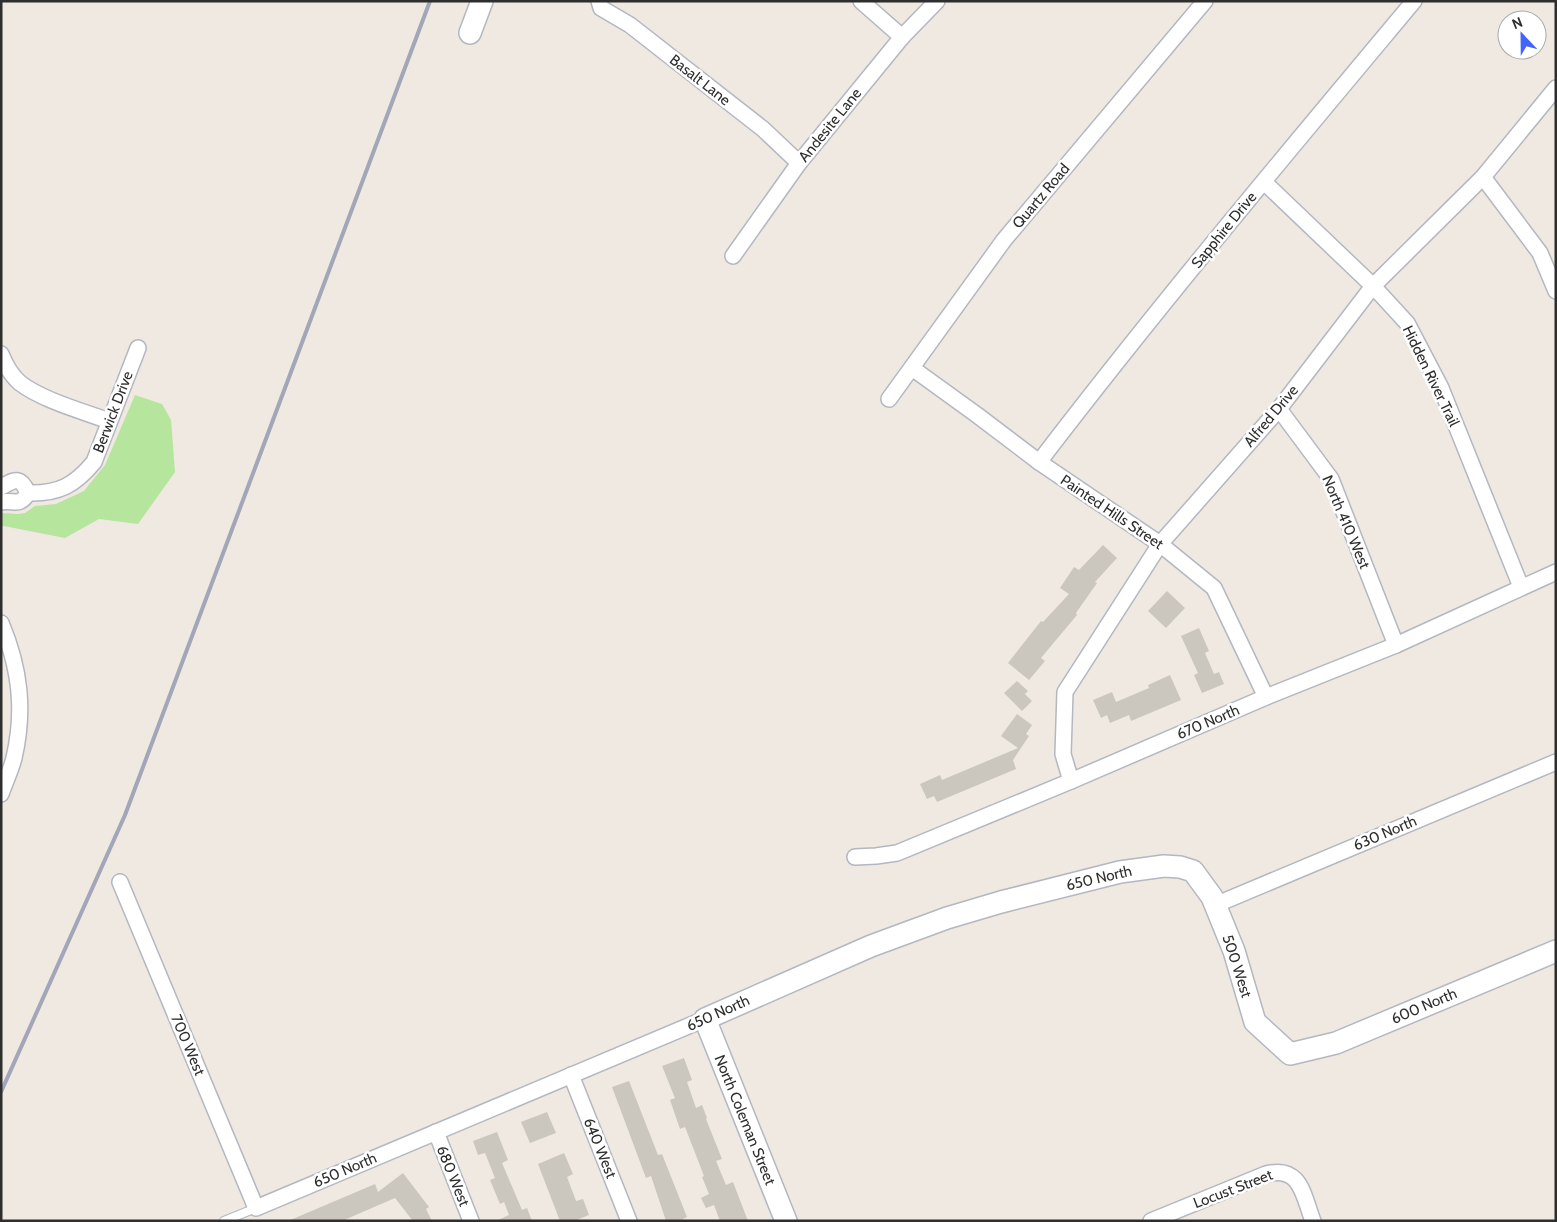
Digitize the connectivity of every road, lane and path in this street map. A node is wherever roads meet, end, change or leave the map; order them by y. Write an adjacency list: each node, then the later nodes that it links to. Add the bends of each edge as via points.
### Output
1 (482, 1): 7 (street)
2 (599, 1): 10 (street, Basalt Lane, via 601,8 630,25 763,129)
3 (861, 1): 8 (street)
4 (937, 1): 8 (street, Andesite Lane)
5 (1205, 1): 18 (street, Quartz Road, via 1004,240)
6 (1414, 1): 12 (street, Sapphire Drive)
7 (470, 33)
8 (902, 37): 10 (street, Andesite Lane)
9 (1556, 88): 11 (street, Alfred Drive)
10 (799, 163): 13 (street, Andesite Lane)
11 (1483, 177): 14 (street, Alfred Drive); 15 (street, via 1540,253)
12 (1264, 182): 14 (street, Hidden River Trail); 22 (street, Sapphire Drive)
13 (733, 256)
14 (1374, 286): 20 (street, Alfred Drive); 28 (street, Hidden River Trail, via 1407,323 1441,388)
15 (1556, 291)
16 (138, 348): 21 (street, Berwick Drive)
17 (1, 354): 21 (street, via 19,382 39,394)
18 (912, 368): 19 (street, Quartz Road); 22 (street, Painted Hills Street)
19 (890, 399)
20 (1279, 409): 26 (street, Alfred Drive); 30 (street, North 410 West, via 1331,479)
21 (109, 420): 24 (street, Berwick Drive, via 94,462 82,477 65,488)
22 (1039, 462): 26 (street, Painted Hills Street)
23 (1, 487): 24 (street, via 13,480 20,481)
24 (28, 493): 25 (street, Berwick Drive, via 16,504)
25 (1, 502)
26 (1160, 544): 31 (street, Painted Hills Street, via 1214,588); 33 (street, Alfred Drive, via 1065,692 1064,754)
27 (1556, 572): 28 (street, 670 North)
28 (1522, 587): 30 (street, 670 North)
29 (1, 623): 34 (street, via 16,667 20,721 14,759)
30 (1396, 644): 31 (street, 670 North)
31 (1266, 697): 33 (street, 670 North)
32 (1556, 762): 38 (street, 630 North)
33 (1072, 781): 35 (street, 670 North, via 897,853)
34 (1, 794)
35 (856, 857)
36 (1193, 871): 38 (street, 500 West); 40 (street, 650 North, via 1180,866 1164,866 1120,872 947,918 871,946)
37 (120, 882): 44 (street, 700 West)
38 (1215, 905): 41 (street, 500 West, via 1234,950 1255,1022)
39 (1556, 951): 41 (street, 600 North, via 1336,1042)
40 (705, 1019): 42 (street, 650 North); 48 (street, North Coleman Street)
41 (1290, 1054)
42 (571, 1075): 43 (street, 650 North); 47 (street, 640 West)
43 (436, 1132): 44 (street, 650 North); 46 (street, 680 West)
44 (256, 1208): 45 (lane)
45 (224, 1221)
46 (471, 1221)
47 (629, 1221)
48 (786, 1221)
49 (1152, 1221): 50 (street, Locust Street, via 1277,1171 1287,1172 1295,1178)
50 (1313, 1221)

